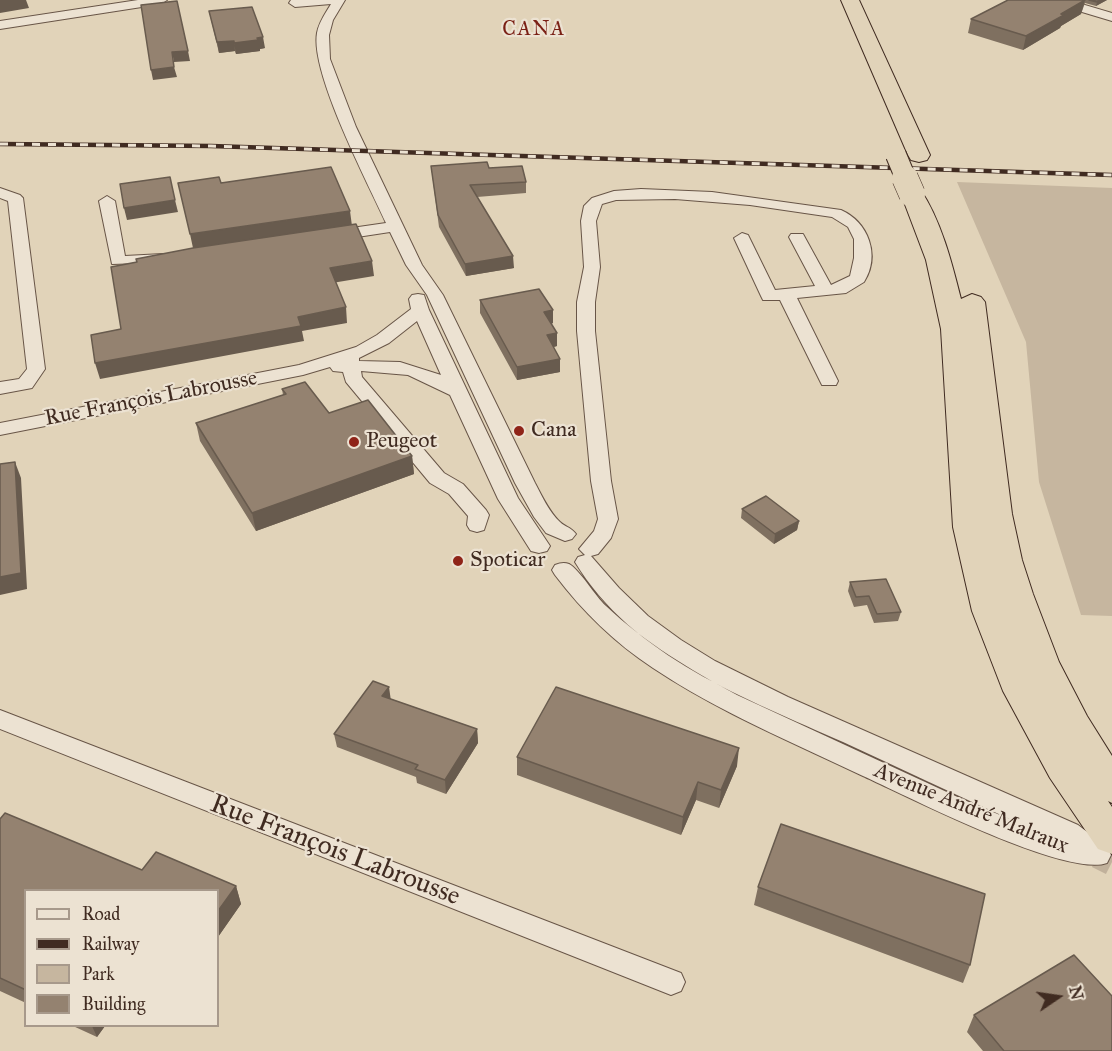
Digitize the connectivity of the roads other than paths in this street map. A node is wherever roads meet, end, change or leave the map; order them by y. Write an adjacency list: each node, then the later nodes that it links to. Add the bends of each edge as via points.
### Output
1 (61, 0): 9 (street)
2 (161, 0): 7 (street)
3 (334, 0): 8 (street); 13 (street, via 313,21); 16 (street, Avenue André Malraux, via 323,35 324,59)
4 (832, 0): 14 (highway)
5 (850, 0): 18 (highway)
6 (1056, 0): 11 (street)
7 (142, 1): 9 (street)
8 (292, 1): 10 (street)
9 (71, 14): 12 (street)
10 (309, 15)
11 (1112, 17)
12 (0, 25)
13 (313, 68)
14 (869, 90)
15 (322, 93): 16 (street, Avenue André Malraux, via 332,113)
16 (349, 127): 22 (street, Avenue André Malraux)
17 (887, 134): 18 (highway)
18 (908, 155): 19 (highway, bridge)
19 (922, 191): 46 (highway, via 959,253 971,301 998,524 1020,605 1050,683 1085,748); 47 (highway, via 950,302 969,527 986,596 1013,674 1050,745)
20 (0, 193): 37 (street, via 15,198 36,369 25,384)
21 (107, 201): 26 (street, via 117,261)
22 (396, 226): 24 (street); 27 (street, Avenue André Malraux)
23 (797, 237): 28 (street)
24 (316, 238)
25 (742, 238): 29 (street, via 769,296)
26 (181, 257)
27 (414, 265): 30 (street, Avenue André Malraux); 31 (street, Avenue André Malraux, via 435,294)
28 (825, 290): 29 (street); 42 (street, via 840,289 858,278 863,261 861,231 847,216 702,196 614,195 591,208 593,264 586,302 588,344 608,519 604,533)
29 (786, 294): 36 (street)
30 (420, 310): 32 (street, Rue François Labrousse); 33 (street, Avenue André Malraux)
31 (444, 315): 33 (street, Avenue André Malraux); 39 (street, Avenue André Malraux)
32 (392, 332): 33 (street); 34 (street, Rue François Labrousse)
33 (439, 342): 35 (street, via 431,357); 38 (street, Avenue André Malraux); 39 (street, Avenue André Malraux)
34 (351, 361): 35 (street, Rue François Labrousse); 40 (street, Rue François Labrousse); 41 (street, via 353,378 437,478 456,489 480,515)
35 (404, 369): 38 (street, Rue François Labrousse, via 443,382)
36 (829, 381)
37 (0, 388)
38 (456, 391): 43 (street, Avenue André Malraux, via 512,505)
39 (483, 396): 42 (street, Avenue André Malraux, via 544,517)
40 (0, 429)
41 (477, 525)
42 (579, 545): 43 (street, via 546,538); 44 (street, via 572,570); 44 (street, Avenue André Malraux, via 619,603 697,662 1069,833 1098,855 1062,849 969,813 714,694 663,663 617,628 596,610)
43 (539, 546): 44 (street, Avenue André Malraux, via 557,570)
44 (563, 570)
45 (0, 719): 48 (street, Rue François Labrousse)
46 (1112, 787)
47 (1112, 837)
48 (671, 982)

